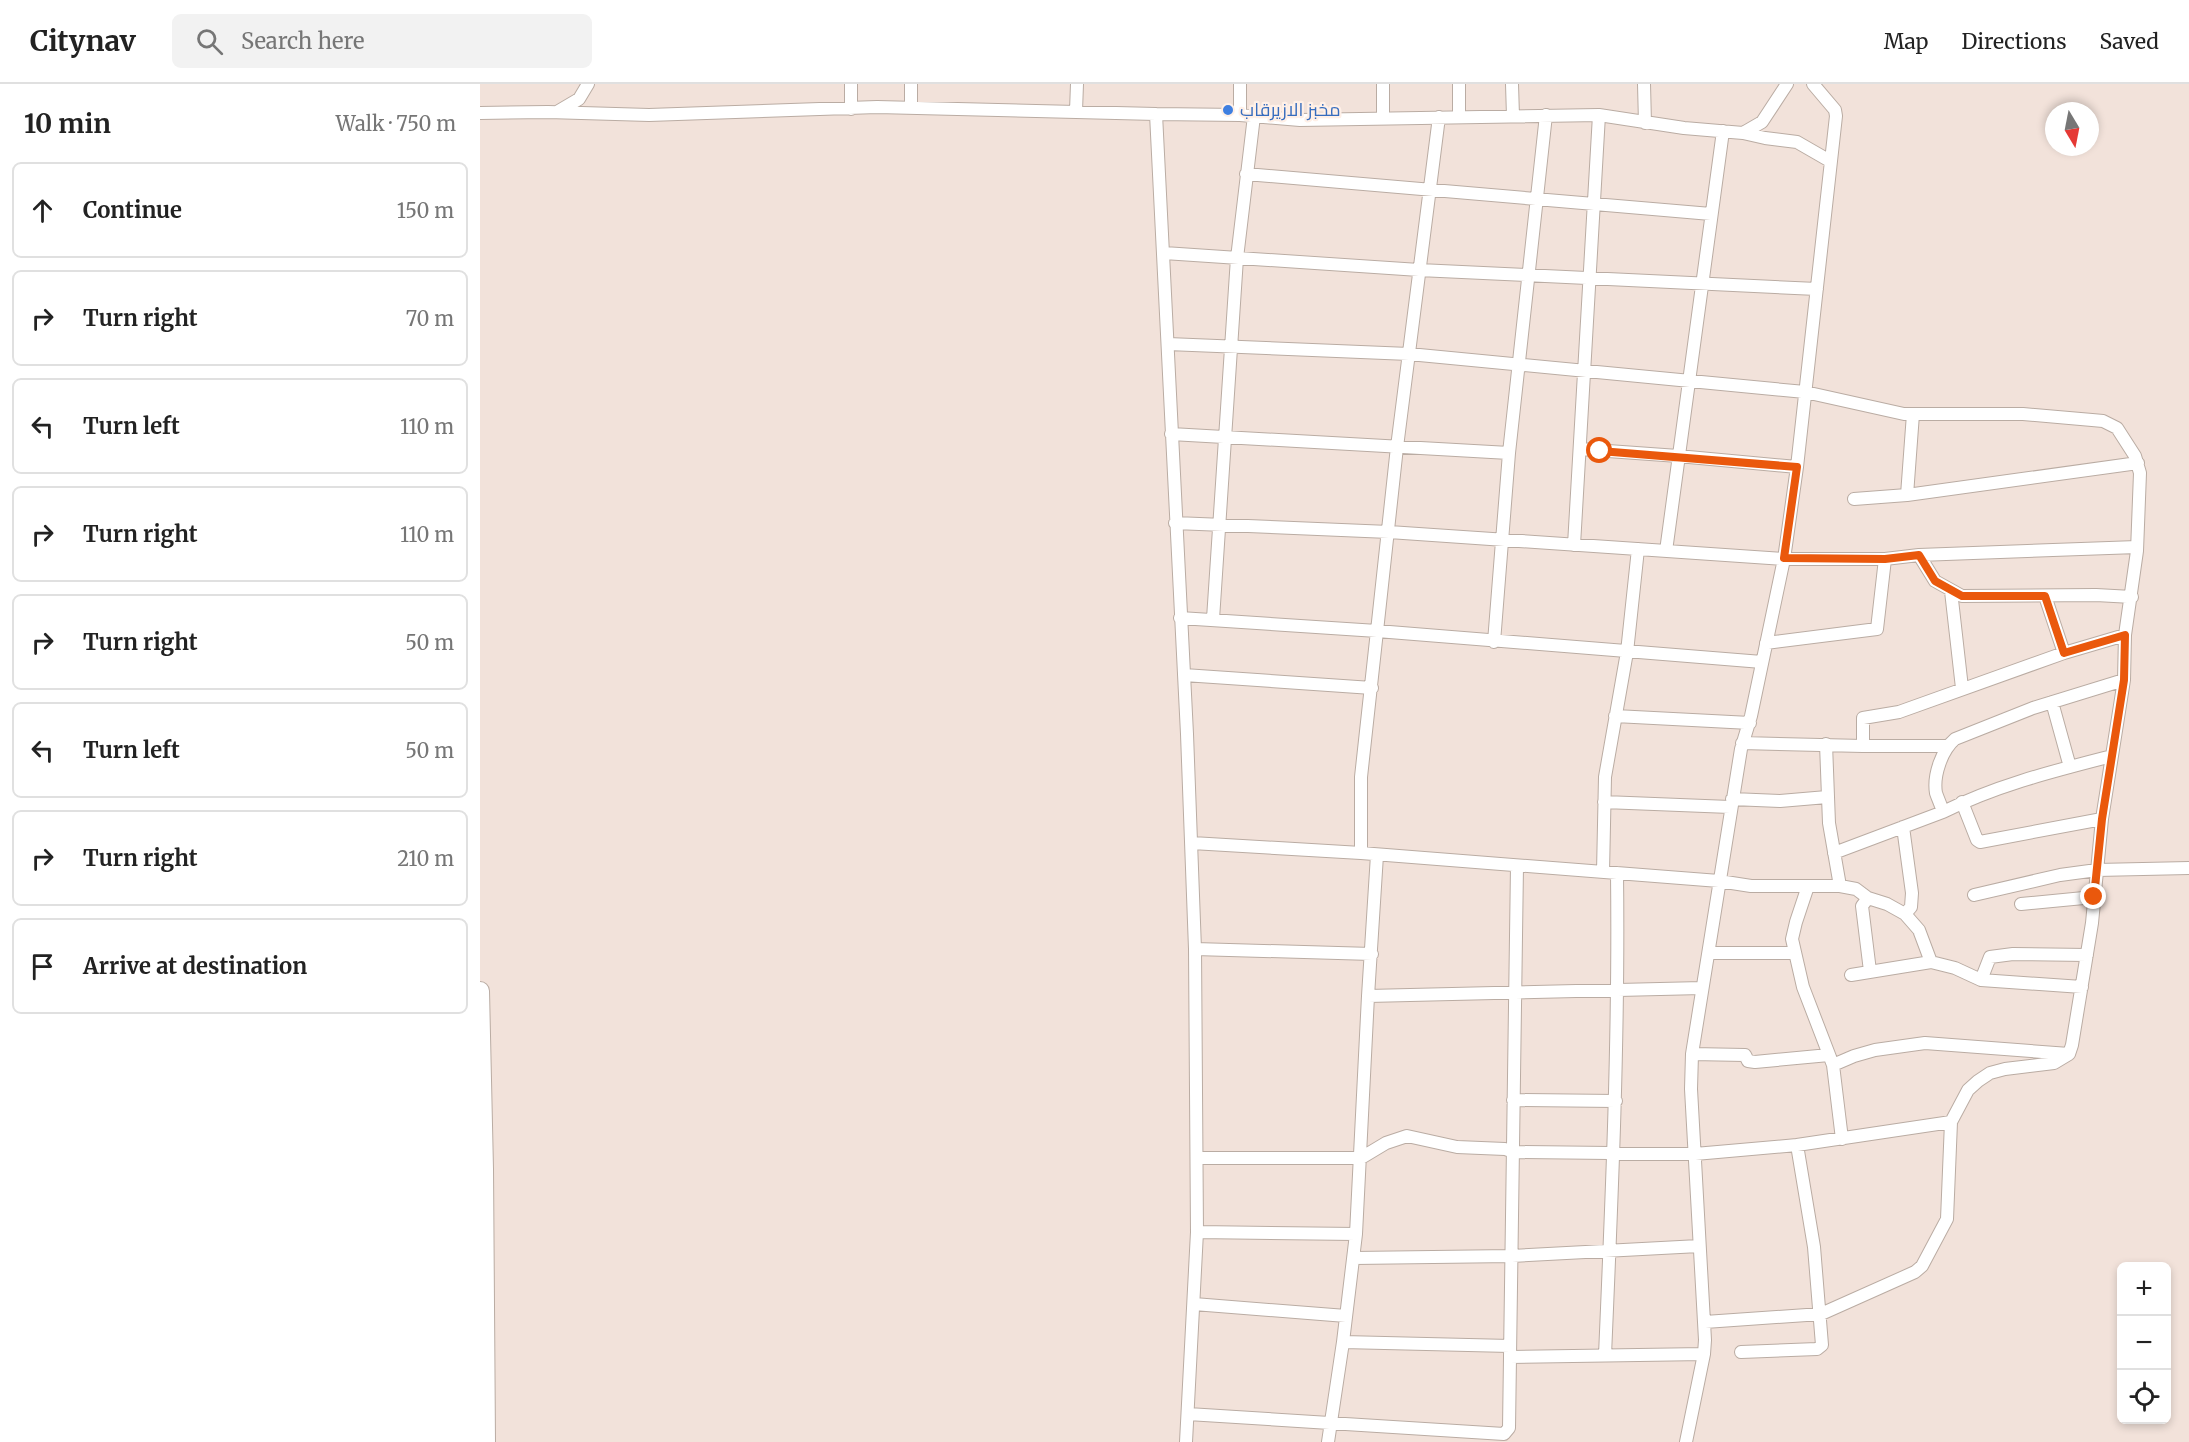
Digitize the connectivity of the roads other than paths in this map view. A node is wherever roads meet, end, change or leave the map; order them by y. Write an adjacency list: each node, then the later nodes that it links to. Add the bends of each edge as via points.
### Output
1 (588, 84): 15 (street, via 579,99)
2 (851, 84): 13 (street)
3 (911, 84): 12 (street)
4 (1077, 84): 14 (street)
5 (1240, 84): 18 (street)
6 (1383, 84): 24 (street)
7 (1459, 84): 22 (street)
8 (1512, 84): 23 (street)
9 (1644, 84): 26 (street)
10 (1787, 84): 28 (street, via 1762,122)
11 (1813, 84): 29 (street, via 1835,110)
12 (911, 108): 13 (street); 14 (street)
13 (851, 109): 15 (street, via 649,115)
14 (1076, 111): 17 (street)
15 (557, 112): 16 (street)
16 (480, 113)
17 (1156, 114): 18 (street); 35 (street)
18 (1240, 115): 21 (street)
19 (1546, 115): 20 (street); 23 (street); 32 (street)
20 (1599, 115): 26 (street); 33 (street)
21 (1254, 116): 24 (street, via 1300,120); 30 (street)
22 (1459, 116): 23 (street); 25 (street)
23 (1513, 116)
24 (1383, 117): 25 (street)
25 (1439, 117): 31 (street)
26 (1645, 123): 27 (street)
27 (1723, 131): 28 (street); 34 (street)
28 (1743, 133): 29 (street, via 1797,142)
29 (1830, 161): 41 (street)
30 (1246, 174): 31 (street); 36 (street)
31 (1429, 191): 32 (street); 37 (street)
32 (1536, 200): 33 (street); 38 (street)
33 (1595, 205): 34 (street); 39 (street)
34 (1712, 214): 40 (street)
35 (1164, 254): 36 (street); 42 (street)
36 (1237, 258): 37 (street); 43 (street)
37 (1419, 270): 38 (street); 44 (street)
38 (1528, 274): 39 (street); 45 (street)
39 (1591, 277): 40 (street); 46 (street)
40 (1702, 284): 41 (street); 47 (street)
41 (1817, 289): 48 (street)
42 (1168, 344): 43 (street); 50 (street)
43 (1231, 346): 44 (street); 51 (street)
44 (1409, 354): 45 (street); 52 (street)
45 (1519, 365): 46 (street); 54 (street)
46 (1585, 372): 47 (street); 53 (street)
47 (1687, 381): 48 (street); 55 (street)
48 (1805, 392): 49 (street); 57 (street)
49 (1913, 414): 56 (street, via 2023,414 2103,421 2122,435); 58 (street)
50 (1171, 434): 51 (street); 60 (street)
51 (1224, 436): 52 (street); 61 (street)
52 (1397, 447): 54 (street); 62 (street)
53 (1580, 449): 55 (street); 64 (street)
54 (1509, 453): 63 (street)
55 (1677, 456): 57 (street); 67 (street)
56 (2138, 463): 58 (street); 65 (street)
57 (1797, 467): 69 (street)
58 (1906, 495): 59 (street)
59 (1854, 500)
60 (1175, 523): 61 (street); 74 (street)
61 (1218, 525): 62 (street); 75 (street)
62 (1389, 532): 63 (street); 76 (street)
63 (1501, 540): 64 (street); 78 (street)
64 (1574, 545): 66 (street)
65 (2137, 547): 68 (street); 73 (street)
66 (1638, 549): 67 (street); 80 (street)
67 (1666, 551): 69 (street)
68 (1919, 555): 70 (street); 71 (street, via 1935,581)
69 (1784, 558): 70 (street); 79 (street)
70 (1885, 559): 79 (street, via 1877,629)
71 (1951, 591): 72 (street, via 1968,597); 86 (street)
72 (2045, 596): 73 (street); 81 (street)
73 (2132, 597): 77 (street)
74 (1180, 618): 75 (street); 83 (street)
75 (1213, 620): 76 (street)
76 (1377, 631): 78 (street); 85 (street)
77 (2125, 635): 81 (street); 84 (street)
78 (1494, 642): 80 (street)
79 (1766, 643): 82 (street)
80 (1627, 652): 82 (street); 88 (street)
81 (2064, 653): 86 (street)
82 (1762, 662): 89 (street)
83 (1184, 675): 85 (street); 103 (street)
84 (2124, 680): 87 (street); 94 (street)
85 (1372, 688): 104 (street, via 1361,777)
86 (1962, 688): 92 (street, via 1899,712 1863,718)
87 (2052, 702): 93 (street, via 1962,735); 95 (street)
88 (1615, 716): 89 (street); 97 (street)
89 (1750, 723): 90 (street)
90 (1742, 743): 91 (street); 99 (street)
91 (1826, 744): 92 (street); 96 (street)
92 (1863, 746): 93 (street)
93 (1947, 746): 100 (street, via 1936,785)
94 (2112, 756): 95 (street); 101 (street)
95 (2070, 766): 98 (street)
96 (1827, 797): 99 (street); 105 (street)
97 (1604, 802): 99 (street); 110 (street)
98 (1962, 802): 100 (street); 101 (street, via 1980,842)
99 (1731, 803): 112 (street)
100 (1943, 812): 102 (street)
101 (2102, 819): 109 (street)
102 (1903, 827): 105 (street); 119 (street, via 1912,893 1911,907)
103 (1192, 843): 104 (street); 120 (street)
104 (1361, 853): 106 (street)
105 (1834, 853): 114 (street)
106 (1377, 855): 107 (street); 123 (street)
107 (1517, 866): 110 (street); 133 (street)
108 (2189, 868): 109 (street)
109 (2097, 870): 115 (street, via 2052,876); 116 (street)
110 (1603, 872): 111 (street)
111 (1617, 873): 112 (street); 132 (street)
112 (1719, 880): 113 (street, via 1751,886); 121 (street)
113 (1808, 886): 114 (street); 122 (street, via 1794,929)
114 (1840, 886): 117 (street, via 1856,889)
115 (1974, 895)
116 (2094, 897): 118 (street); 124 (street)
117 (1868, 898): 119 (street); 126 (street, via 1862,906)
118 (2021, 904)
119 (1905, 914): 125 (street, via 1919,930)
120 (1195, 949): 123 (street); 146 (street)
121 (1709, 953): 122 (street); 130 (street)
122 (1794, 953): 137 (street)
123 (1371, 954): 134 (street)
124 (2087, 955): 128 (street, via 1990,957); 129 (street)
125 (1931, 962): 126 (street); 128 (street)
126 (1870, 971): 127 (street)
127 (1851, 975)
128 (1981, 980): 129 (street)
129 (2082, 987): 136 (street)
130 (1702, 988): 132 (street); 135 (street)
131 (480, 991): 165 (highway)
132 (1618, 991): 133 (street); 139 (street)
133 (1514, 993): 134 (street); 138 (street)
134 (1368, 996): 147 (street)
135 (1692, 1054): 137 (street, via 1745,1055 1748,1061 1755,1062); 145 (street)
136 (2069, 1054): 137 (street, via 1925,1043); 140 (street, via 2054,1064 1990,1073 1968,1090)
137 (1831, 1060): 141 (street)
138 (1513, 1100): 139 (street); 143 (street)
139 (1616, 1101): 144 (street)
140 (1952, 1122): 141 (street); 155 (street, via 1947,1219 1925,1262 1915,1272)
141 (1842, 1139): 142 (street)
142 (1797, 1145): 145 (street); 155 (street)
143 (1513, 1152): 144 (street); 147 (street, via 1457,1147 1407,1136); 152 (street)
144 (1614, 1154): 145 (street); 151 (street)
145 (1695, 1154): 150 (street)
146 (1197, 1158): 147 (street); 148 (street)
147 (1361, 1158): 149 (street)
148 (1197, 1232): 149 (street); 154 (street)
149 (1356, 1234): 153 (street)
150 (1699, 1246): 151 (street); 157 (street)
151 (1610, 1253): 152 (street); 161 (street)
152 (1512, 1256): 153 (street); 159 (street)
153 (1354, 1258): 156 (street)
154 (1194, 1304): 156 (street); 163 (street)
155 (1821, 1314): 157 (street); 160 (street, via 1821,1347)
156 (1346, 1316): 158 (street)
157 (1705, 1322): 162 (street)
158 (1343, 1342): 159 (street); 164 (street)
159 (1510, 1351): 161 (street); 164 (street, via 1509,1428 1504,1434)
160 (1742, 1352)
161 (1605, 1354): 162 (street)
162 (1704, 1354): 168 (street)
163 (1188, 1414): 164 (street); 166 (street)
164 (1330, 1425): 167 (street)
165 (486, 1442)
166 (1186, 1442)
167 (1328, 1442)
168 (1686, 1442)

